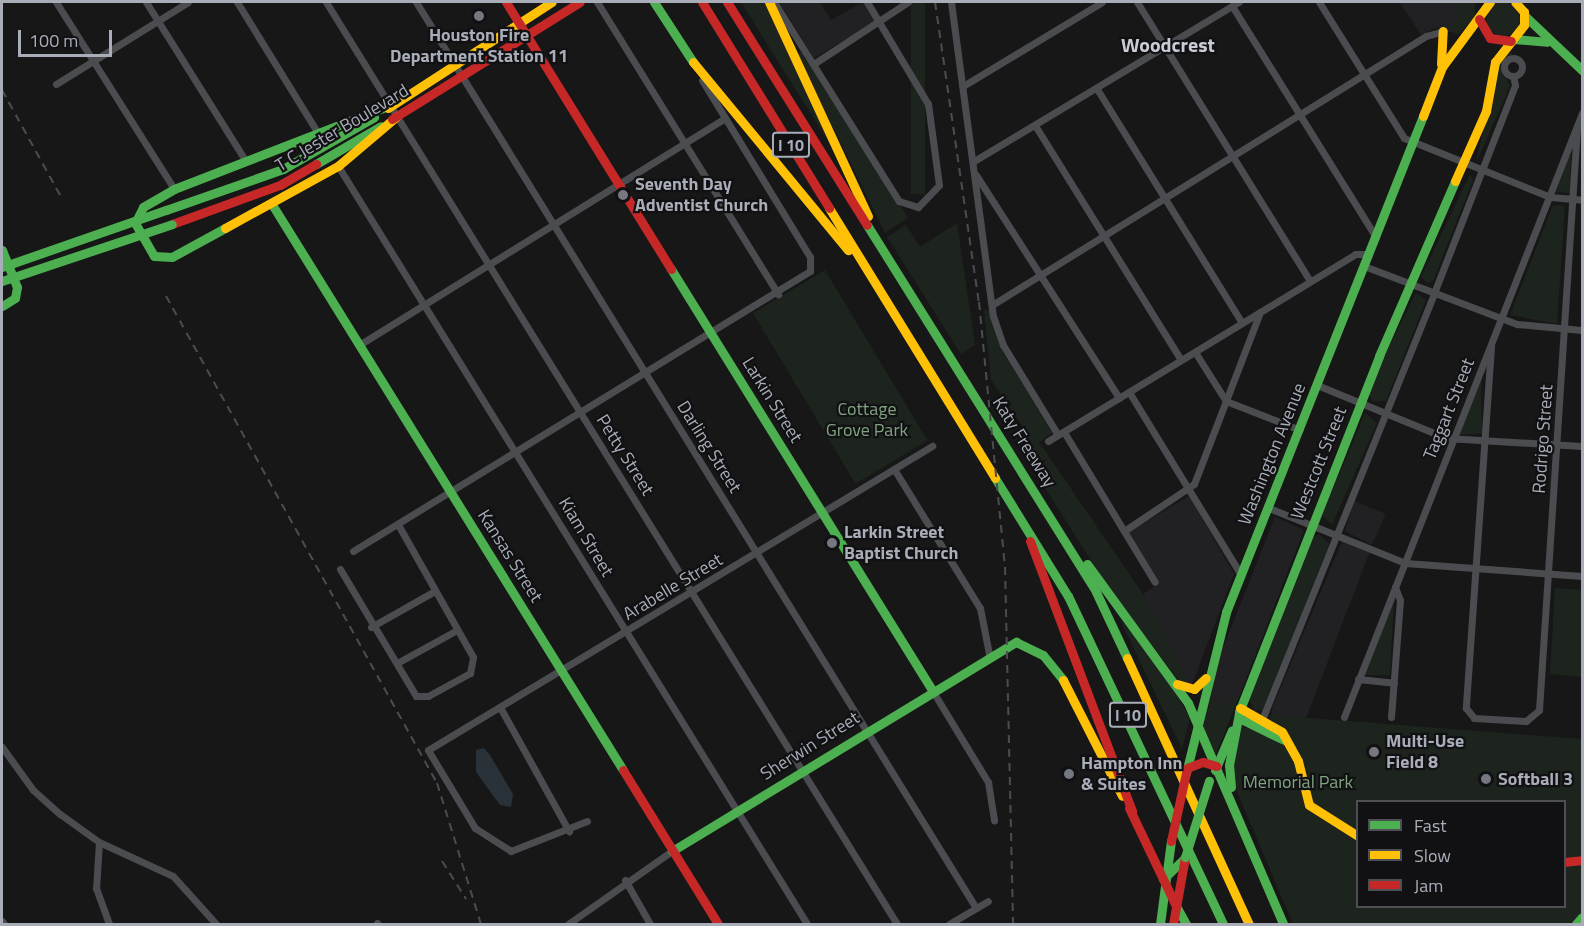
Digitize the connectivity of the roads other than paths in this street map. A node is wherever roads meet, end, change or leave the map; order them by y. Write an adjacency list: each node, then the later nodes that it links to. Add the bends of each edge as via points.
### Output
1 (56, 2): 40 (street)
2 (146, 2): 29 (street)
3 (188, 2): 29 (street)
4 (237, 2): 59 (street)
5 (326, 2): 52 (street, Petty Street)
6 (416, 2): 43 (street, Darling Street)
7 (506, 2): 30 (main road, Larkin Street)
8 (552, 2): 30 (main road, T C Jester Boulevard)
9 (580, 2): 33 (main road, T C Jester Boulevard)
10 (597, 2): 60 (street)
11 (654, 2): 41 (main road)
12 (702, 2): 89 (main road, I 10)
13 (727, 2): 80 (main road, Katy Freeway / I 10)
14 (769, 2): 80 (main road)
15 (774, 2): 42 (street)
16 (867, 2): 31 (street)
17 (951, 2): 50 (street)
18 (1102, 2): 50 (street)
19 (1137, 2): 37 (street)
20 (1319, 2): 47 (street)
21 (1479, 2): 28 (main road)
22 (1490, 2): 28 (main road, Washington Avenue)
23 (1515, 2): 27 (main road)
24 (1527, 2): 27 (main road)
25 (908, 4): 31 (street)
26 (1236, 4): 37 (street); 55 (street)
27 (1525, 14): 35 (main road, Westcott Street); 36 (main road)
28 (1480, 16): 34 (main road, Washington Avenue); 35 (main road, via 1490,38)
29 (158, 20): 40 (street); 63 (street)
30 (519, 22): 33 (main road, Larkin Street); 38 (main road, T C Jester Boulevard)
31 (880, 23): 42 (street); 42 (street, via 928,104 939,190 918,207 899,201)
32 (1443, 31): 34 (main road); 44 (main road); 47 (street, via 1434,31)
33 (527, 35): 39 (main road, T C Jester Boulevard); 69 (main road, Larkin Street)
34 (1461, 38): 44 (main road, Washington Avenue)
35 (1512, 40): 36 (main road); 65 (main road, Westcott Street, via 1495,62 1486,111)
36 (1550, 42): 45 (main road)
37 (1165, 47): 51 (street); 62 (street)
38 (477, 50): 39 (main road); 43 (main road, T C Jester Boulevard)
39 (487, 60): 46 (main road, T C Jester Boulevard)
40 (93, 61): 49 (street); 70 (street)
41 (693, 62): 56 (street); 89 (main road)
42 (815, 63)
43 (456, 64): 46 (street, Darling Street); 52 (main road, T C Jester Boulevard)
44 (1442, 67): 61 (main road, Washington Avenue)
45 (1582, 70)
46 (462, 75): 54 (main road, T C Jester Boulevard); 76 (street, Darling Street)
47 (1364, 75): 55 (street); 61 (street, via 1404,138)
48 (1513, 76): 67 (street, via 1515,86)
49 (56, 84)
50 (963, 86): 64 (street)
51 (1098, 89): 57 (street); 72 (street)
52 (391, 105): 54 (street, Petty Street); 59 (main road); 84 (main road, T C Jester Boulevard, bridge, via 283,169)
53 (1582, 113): 58 (street, Taggart Street)
54 (397, 116): 66 (main road); 82 (street, Petty Street); 86 (main road, T C Jester Boulevard, bridge, via 280,185)
55 (1301, 117): 62 (street); 77 (street)
56 (724, 119): 60 (street); 91 (street, via 810,257 806,275)
57 (1036, 127): 64 (street); 78 (street)
58 (1577, 127): 71 (street, Taggart Street); 73 (street, Rodrigo Street)
59 (319, 135): 63 (main road)
60 (685, 143): 69 (street); 91 (street)
61 (1413, 143): 65 (street); 77 (main road, Washington Avenue)
62 (1233, 158): 72 (street); 87 (street)
63 (244, 160): 70 (main road)
64 (974, 161): 68 (street)
65 (1465, 164): 67 (street); 88 (main road, Westcott Street)
66 (338, 166): 75 (main road); 92 (street, Kiam Street)
67 (1481, 170): 71 (street); 90 (street)
68 (976, 175): 85 (street); 93 (street)
69 (620, 184): 76 (street); 100 (main road, Larkin Street)
70 (174, 189): 75 (main road, via 143,207 135,220 152,253 161,258)
71 (1550, 196): 73 (street); 96 (street, Taggart Street)
72 (1166, 200): 78 (street); 97 (street)
73 (1574, 200): 74 (street); 98 (street, Rodrigo Street)
74 (1582, 200)
75 (273, 206): 101 (main road, Kansas Street)
76 (554, 225): 82 (street); 105 (street, Darling Street)
77 (1376, 237): 81 (main road, Washington Avenue)
78 (1105, 238): 85 (street); 104 (street)
79 (2, 250): 94 (main road, via 17,287 15,298)
80 (883, 250): 128 (main road, Katy Freeway / I 10)
81 (1369, 254): 83 (main road, Washington Avenue); 87 (street, via 1355,254)
82 (490, 265): 92 (street); 111 (street, Petty Street)
83 (1364, 266): 88 (street); 106 (main road, Washington Avenue)
84 (2, 267)
85 (1043, 277): 93 (street); 108 (street)
86 (2, 281)
87 (1310, 281): 95 (street)
88 (1413, 285): 90 (street); 110 (main road, Westcott Street)
89 (879, 288): 126 (main road, I 10)
90 (1434, 293): 96 (street); 112 (street)
91 (778, 294): 100 (street)
92 (424, 305): 101 (street); 121 (street, Kiam Street)
93 (992, 305): 114 (street, via 1003,345)
94 (2, 306)
95 (1260, 312): 97 (street); 109 (street)
96 (1501, 318): 98 (street); 102 (street, Taggart Street)
97 (1242, 323): 103 (street)
98 (1565, 329): 99 (street); 118 (street, Rodrigo Street)
99 (1582, 330)
100 (712, 334): 105 (street); 127 (main road, Larkin Street)
101 (359, 345): 124 (main road, Kansas Street)
102 (1491, 347): 115 (street, Taggart Street); 116 (street, Rodrigo Street)
103 (1195, 352): 104 (street); 109 (street)
104 (1181, 360): 107 (street)
105 (646, 374): 111 (street); 134 (street, Darling Street)
106 (1317, 385): 110 (street); 113 (main road, Washington Avenue)
107 (1129, 392): 108 (street); 123 (street)
108 (1119, 398): 114 (street)
109 (1226, 401): 113 (street); 123 (street)
110 (1361, 403): 112 (street); 130 (main road, Westcott Street)
111 (582, 413): 121 (street); 144 (street, Petty Street)
112 (1385, 413): 115 (street); 132 (street)
113 (1299, 430): 125 (main road, Washington Avenue)
114 (1061, 433): 117 (street); 131 (street)
115 (1454, 438): 116 (street); 135 (street, Taggart Street)
116 (1485, 440): 118 (street); 136 (street, Rodrigo Street)
117 (1048, 441)
118 (1558, 445): 120 (street); 138 (street, Rodrigo Street)
119 (932, 446): 122 (street, Arabelle Street)
120 (1582, 446)
121 (517, 453): 124 (street); 147 (street, Kiam Street)
122 (894, 469): 127 (street, Arabelle Street); 148 (street, via 980,608)
123 (1189, 491): 131 (street); 139 (street)
124 (452, 494): 129 (street); 150 (main road, Kansas Street)
125 (1269, 508): 130 (street); 139 (main road, Washington Avenue)
126 (1019, 512): 171 (main road); 199 (main road, I 10, via 1106,667)
127 (823, 513): 134 (street, Arabelle Street); 155 (main road, Larkin Street)
128 (1055, 523): 154 (main road); 200 (main road, Katy Freeway / I 10, via 1144,687)
129 (399, 525): 133 (street); 143 (street)
130 (1312, 526): 132 (street); 156 (main road, Westcott Street)
131 (1124, 531): 141 (street)
132 (1338, 536): 135 (street); 158 (street)
133 (353, 551)
134 (757, 553): 144 (street, Arabelle Street); 163 (street, Darling Street)
135 (1405, 563): 136 (street); 142 (street, Taggart Street)
136 (1474, 568): 138 (street); 138 (street, Rodrigo Street, via 1466,708 1474,718 1526,721 1539,710)
137 (340, 569): 145 (street)
138 (1548, 574): 140 (street)
139 (1241, 575): 151 (main road, Washington Avenue)
140 (1582, 576)
141 (1155, 582)
142 (1395, 587): 152 (street, Taggart Street); 153 (street, via 1400,600)
143 (435, 591): 145 (street); 146 (street)
144 (692, 593): 147 (street, Arabelle Street); 168 (street, Petty Street)
145 (371, 627): 149 (street)
146 (457, 630): 149 (street); 149 (street, via 474,666 419,698)
147 (627, 633): 150 (street, Arabelle Street); 170 (street, Kiam Street)
148 (989, 654): 155 (main road, Sherwin Street); 171 (main road, Sherwin Street, via 1010,643 1028,646 1067,687)
149 (397, 663)
150 (562, 672): 157 (street, Arabelle Street); 177 (main road, Kansas Street)
151 (1206, 678): 154 (main road, via 1191,690); 162 (main road, Washington Avenue)
152 (1358, 679): 153 (street); 159 (street, Taggart Street)
153 (1394, 683): 160 (street)
154 (1177, 684): 162 (main road)
155 (932, 690): 163 (main road, Sherwin Street); 173 (street, Larkin Street, via 988,782)
156 (1240, 708): 158 (main road); 161 (main road); 167 (main road, Westcott Street)
157 (501, 709): 174 (street); 174 (street, Arabelle Street, via 428,750 475,828 501,845 515,853)
158 (1263, 717): 164 (main road)
159 (1344, 717)
160 (1391, 717)
161 (1241, 719): 164 (main road); 169 (main road, via 1228,765)
162 (1196, 721): 166 (main road, Washington Avenue); 167 (main road)
163 (867, 731): 168 (main road, Sherwin Street); 186 (street, Darling Street)
164 (1287, 741): 175 (main road, via 1310,805)
165 (2, 747): 176 (street, via 33,790)
166 (1190, 764): 167 (main road); 181 (main road, Washington Avenue, bridge)
167 (1216, 766): 169 (main road); 178 (main road, Westcott Street, bridge)
168 (802, 771): 170 (main road, Sherwin Street); 194 (street, Petty Street)
169 (1231, 797): 201 (main road)
170 (737, 811): 177 (main road, Sherwin Street); 193 (street, Kiam Street)
171 (1132, 812): 182 (main road)
172 (587, 821): 174 (street)
173 (994, 821)
174 (568, 831)
175 (1356, 835)
176 (99, 842): 188 (street, via 96,888); 189 (street, via 173,876)
177 (672, 851): 183 (street, Sherwin Street); 192 (main road, Kansas Street)
178 (1185, 857): 181 (main road); 185 (main road, Westcott Street)
179 (1582, 861): 180 (main road)
180 (1566, 862)
181 (1168, 868): 182 (main road, Washington Avenue)
182 (1163, 879): 185 (main road); 196 (main road, Washington Avenue)
183 (625, 880): 190 (street, Sherwin Street); 191 (street)
184 (988, 901): 186 (street)
185 (1176, 906): 197 (main road); 198 (main road)
186 (976, 908): 195 (street)
187 (1582, 917): 202 (main road)
188 (109, 924)
189 (216, 924)
190 (568, 924)
191 (650, 924)
192 (718, 924)
193 (807, 924)
194 (897, 924)
195 (949, 924)
196 (1160, 924)
197 (1173, 924)
198 (1186, 924)
199 (1223, 924)
200 (1249, 924)
201 (1283, 924)
202 (1576, 924)

